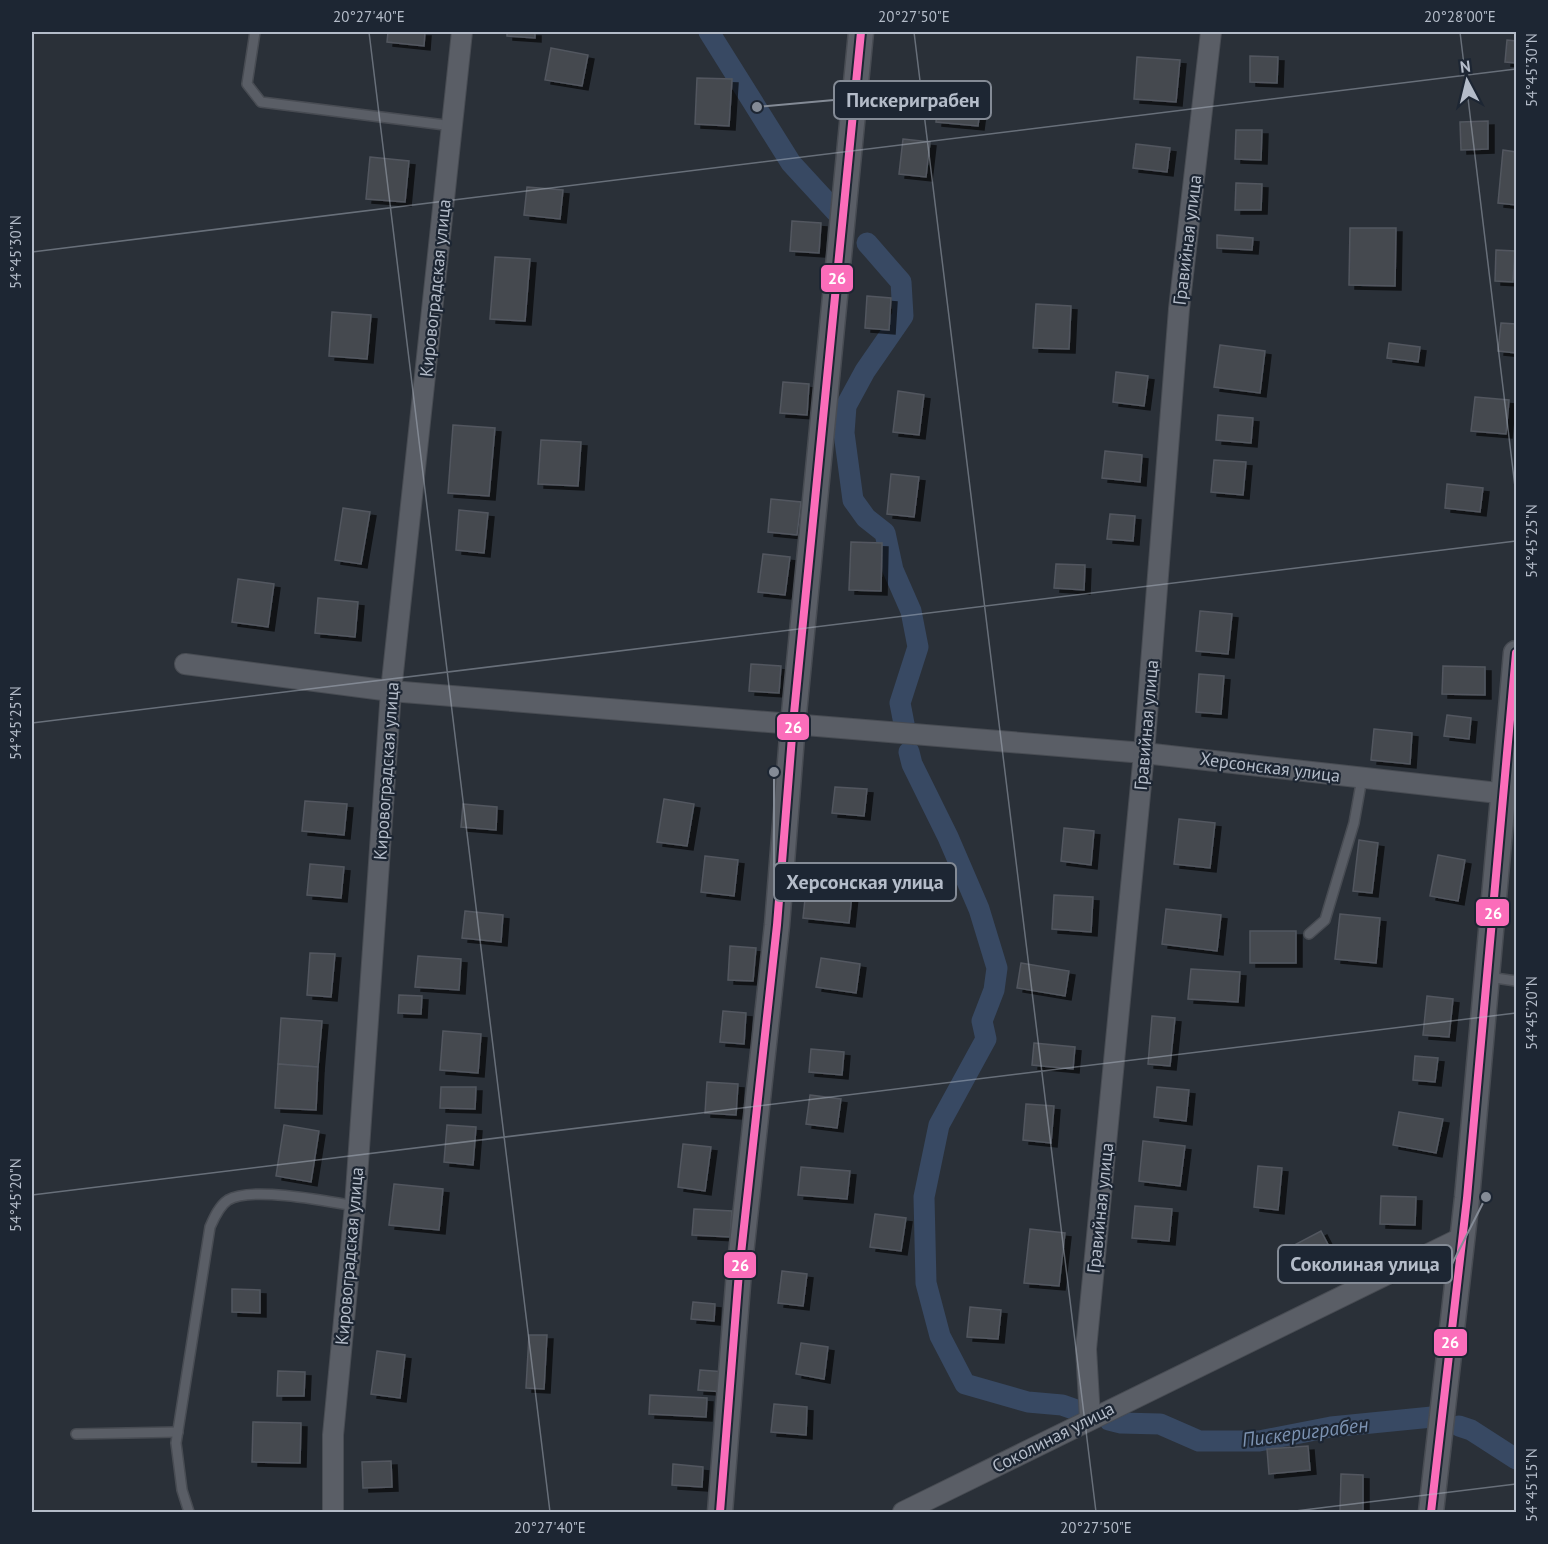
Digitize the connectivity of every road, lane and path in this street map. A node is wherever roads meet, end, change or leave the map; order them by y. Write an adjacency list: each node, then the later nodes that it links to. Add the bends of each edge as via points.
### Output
1 (255, 32): 5 (lane, via 248,84 261,102)
2 (462, 32): 5 (street, Кировоградская улица)
3 (861, 32): 9 (street)
4 (1211, 32): 10 (street, Гравийная улица, via 1179,309)
5 (453, 126): 8 (street, Кировоградская улица)
6 (1516, 653): 12 (street)
7 (185, 664): 8 (street, Херсонская улица)
8 (391, 691): 9 (street, Херсонская улица); 16 (street, Кировоградская улица)
9 (793, 724): 10 (street, Херсонская улица); 23 (street, via 776,936 739,1272)
10 (1144, 753): 11 (street, Херсонская улица); 18 (street, Гравийная улица, via 1086,1349)
11 (1362, 778): 12 (street, Херсонская улица); 13 (lane, via 1354,823 1325,920)
12 (1510, 794): 14 (street)
13 (1308, 934)
14 (1488, 977): 15 (lane); 17 (street)
15 (1516, 981)
16 (355, 1206): 19 (lane, via 249,1194 228,1200 219,1210 210,1227); 22 (street, Кировоградская улица, via 333,1435)
17 (1463, 1237): 18 (street, Соколиная улица); 25 (street)
18 (1090, 1418): 24 (street, Соколиная улица)
19 (178, 1432): 20 (lane); 21 (lane, via 182,1490)
20 (76, 1434)
21 (189, 1512)
22 (333, 1512)
23 (720, 1512)
24 (903, 1512)
25 (1431, 1512)

